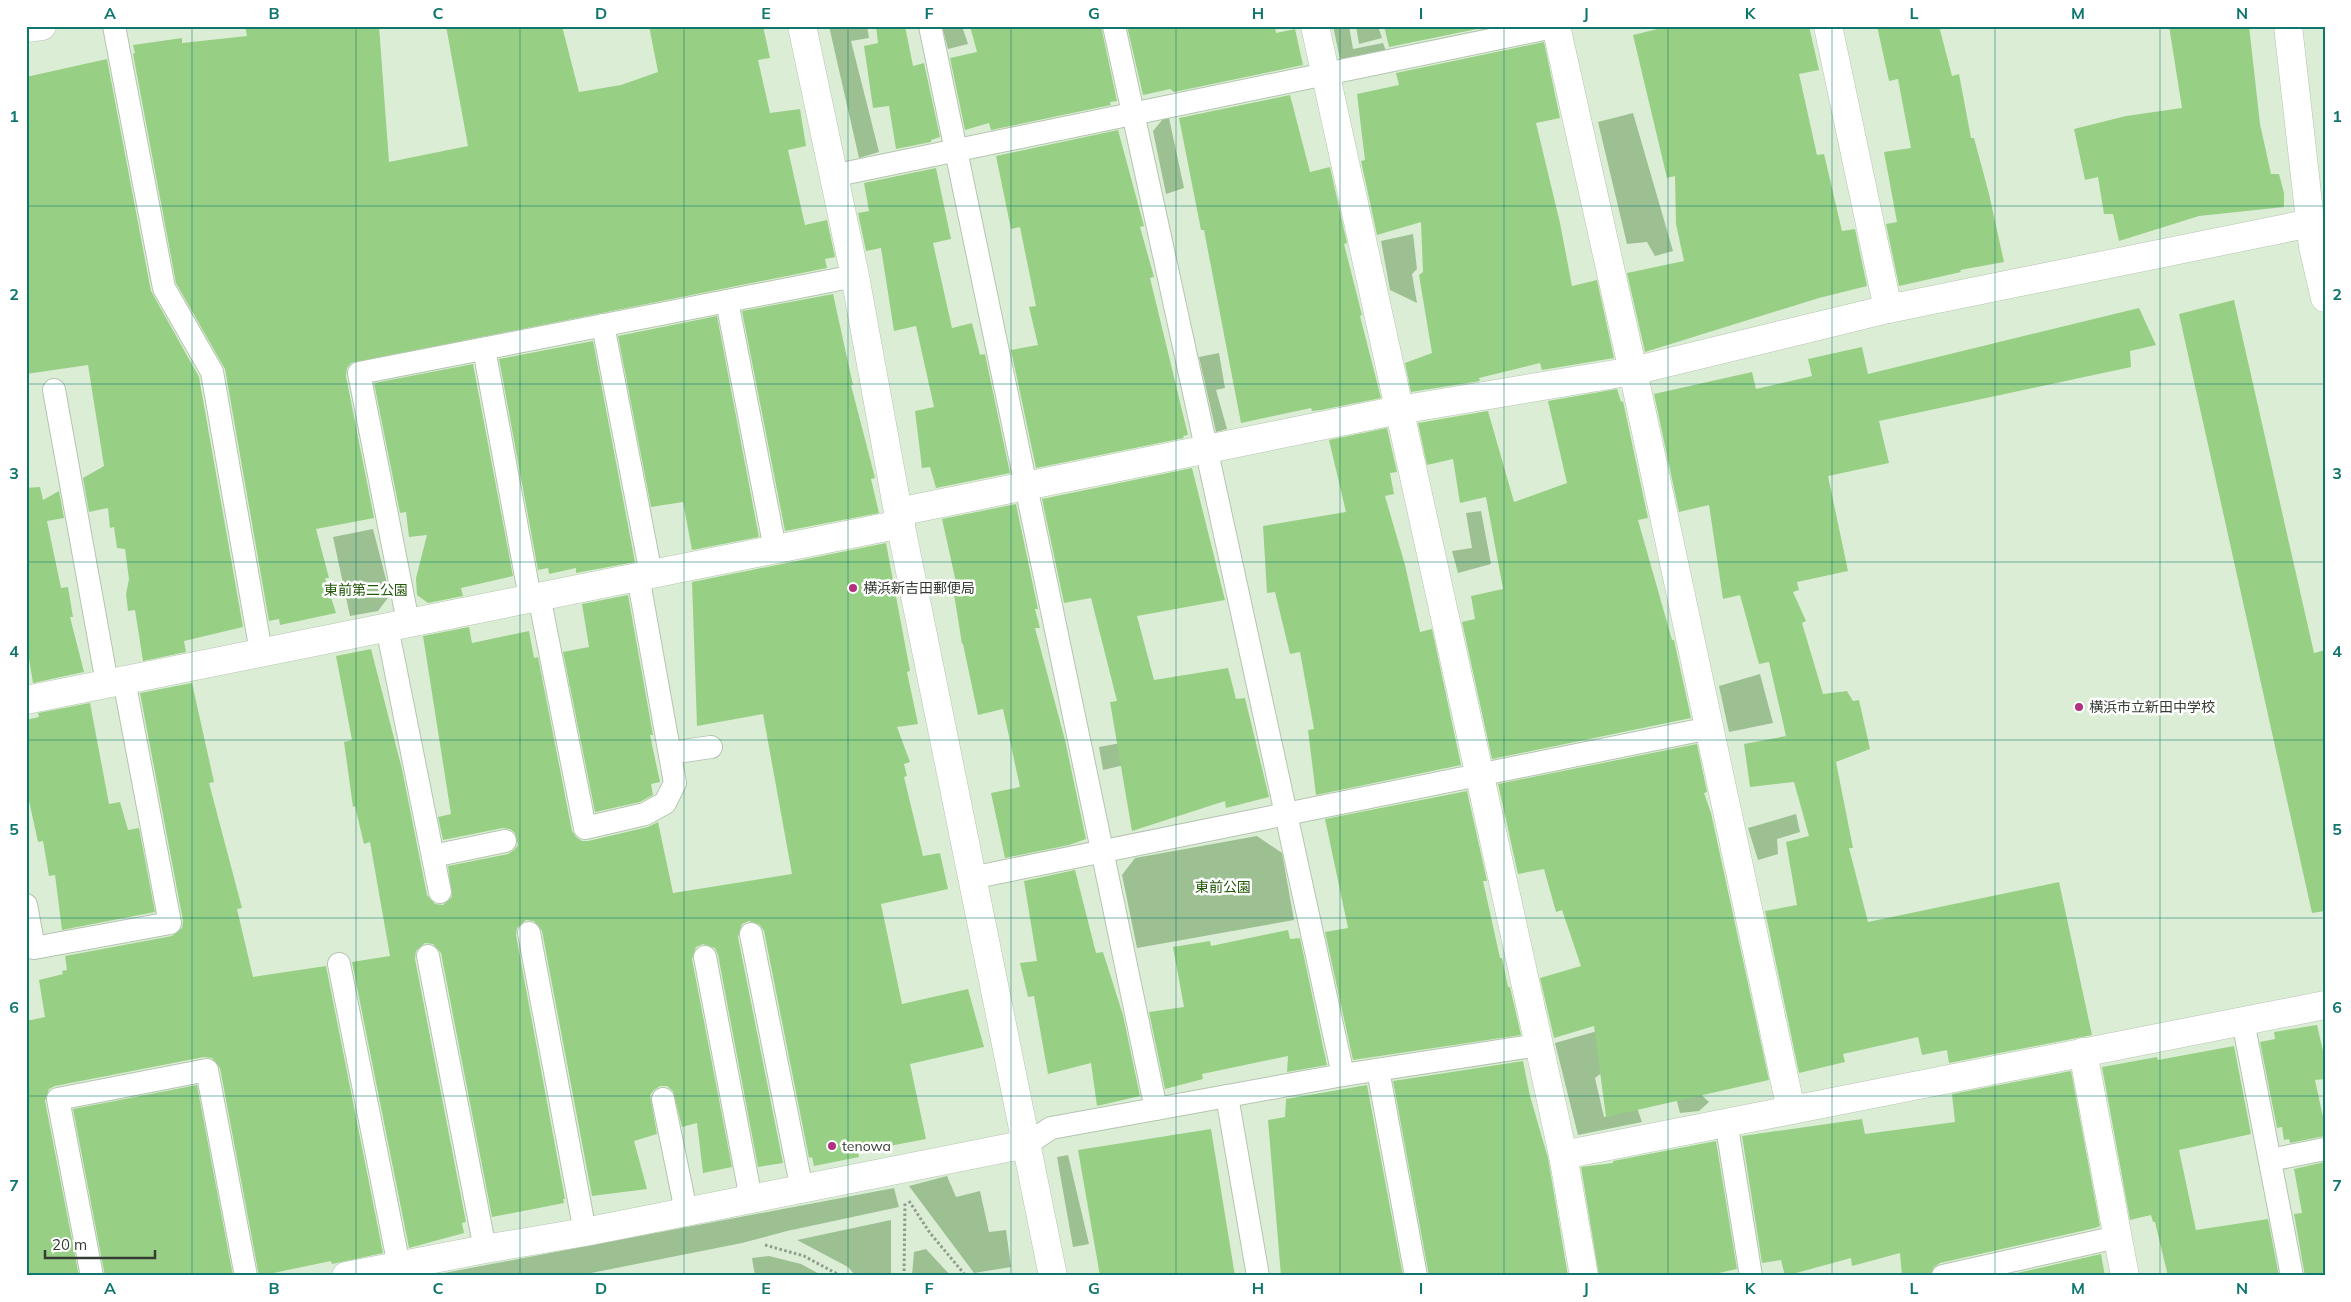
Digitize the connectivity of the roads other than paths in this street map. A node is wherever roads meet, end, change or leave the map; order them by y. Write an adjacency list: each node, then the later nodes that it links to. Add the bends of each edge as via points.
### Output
1 (42, 26): 10 (street)
2 (114, 26): 32 (lane, via 164,288 212,372)
3 (802, 26): 14 (street)
4 (930, 26): 13 (lane)
5 (1114, 26): 12 (lane)
6 (1315, 26): 11 (street)
7 (1557, 26): 11 (lane); 22 (street)
8 (1828, 26): 19 (street)
9 (2288, 26): 15 (street)
10 (26, 28)
11 (1326, 74): 12 (lane); 24 (street)
12 (1133, 114): 13 (lane); 25 (lane)
13 (956, 151): 14 (lane); 26 (lane)
14 (832, 176): 16 (street)
15 (2311, 223): 17 (street); 19 (street)
16 (855, 276): 18 (lane); 27 (street)
17 (2325, 298)
18 (727, 301): 20 (lane); 28 (lane)
19 (1888, 309): 22 (street)
20 (603, 325): 21 (lane); 29 (lane)
21 (484, 349): 30 (lane); 31 (lane, via 359,373)
22 (1633, 372): 24 (street); 35 (street)
23 (54, 390): 33 (lane)
24 (1399, 410): 25 (street); 38 (street)
25 (1206, 449): 26 (street); 39 (lane)
26 (1026, 486): 27 (street); 41 (lane)
27 (900, 518): 28 (street); 43 (street)
28 (775, 549): 29 (street)
29 (645, 575): 30 (street); 37 (lane)
30 (535, 597): 31 (street); 37 (lane, via 585,828 645,814 666,802 675,783)
31 (397, 624): 32 (street); 42 (lane)
32 (262, 652): 33 (street)
33 (116, 682): 34 (street); 45 (lane, via 170,923 34,948)
34 (26, 700)
35 (1710, 728): 38 (lane); 60 (street)
36 (711, 747): 37 (lane)
37 (670, 753)
38 (1480, 775): 39 (lane); 53 (street)
39 (1286, 814): 41 (lane); 56 (lane)
40 (505, 840): 42 (lane)
41 (1103, 852): 43 (lane); 59 (lane)
42 (433, 856): 44 (lane)
43 (972, 878): 62 (street)
44 (440, 892)
45 (26, 905)
46 (529, 933): 69 (lane)
47 (752, 934): 66 (lane)
48 (428, 956): 71 (lane)
49 (705, 957): 67 (lane)
50 (339, 964): 72 (lane)
51 (2325, 1004): 52 (street)
52 (2243, 1021): 54 (street); 65 (lane)
53 (1539, 1045): 55 (lane); 64 (street)
54 (2083, 1052): 60 (street); 70 (street)
55 (1378, 1070): 56 (lane); 78 (lane)
56 (1343, 1075): 57 (lane)
57 (1227, 1096): 59 (lane); 77 (lane)
58 (663, 1099): 68 (lane)
59 (1156, 1108): 62 (lane, via 1051,1128)
60 (1791, 1110): 61 (street)
61 (1726, 1121): 64 (street); 80 (lane)
62 (1027, 1144): 66 (street); 76 (street)
63 (2325, 1149): 65 (lane)
64 (1563, 1155): 79 (street)
65 (2270, 1160): 83 (lane)
66 (802, 1190): 67 (street)
67 (751, 1198): 68 (street)
68 (686, 1211): 69 (street)
69 (585, 1232): 71 (street)
70 (2117, 1237): 81 (lane); 82 (street)
71 (485, 1249): 72 (street)
72 (399, 1266): 75 (street)
73 (92, 1276): 74 (lane, via 58,1099 207,1070)
74 (246, 1276)
75 (346, 1276)
76 (1053, 1276)
77 (1258, 1276)
78 (1416, 1276)
79 (1584, 1276)
80 (1751, 1276)
81 (1942, 1276)
82 (2125, 1276)
83 (2292, 1276)

